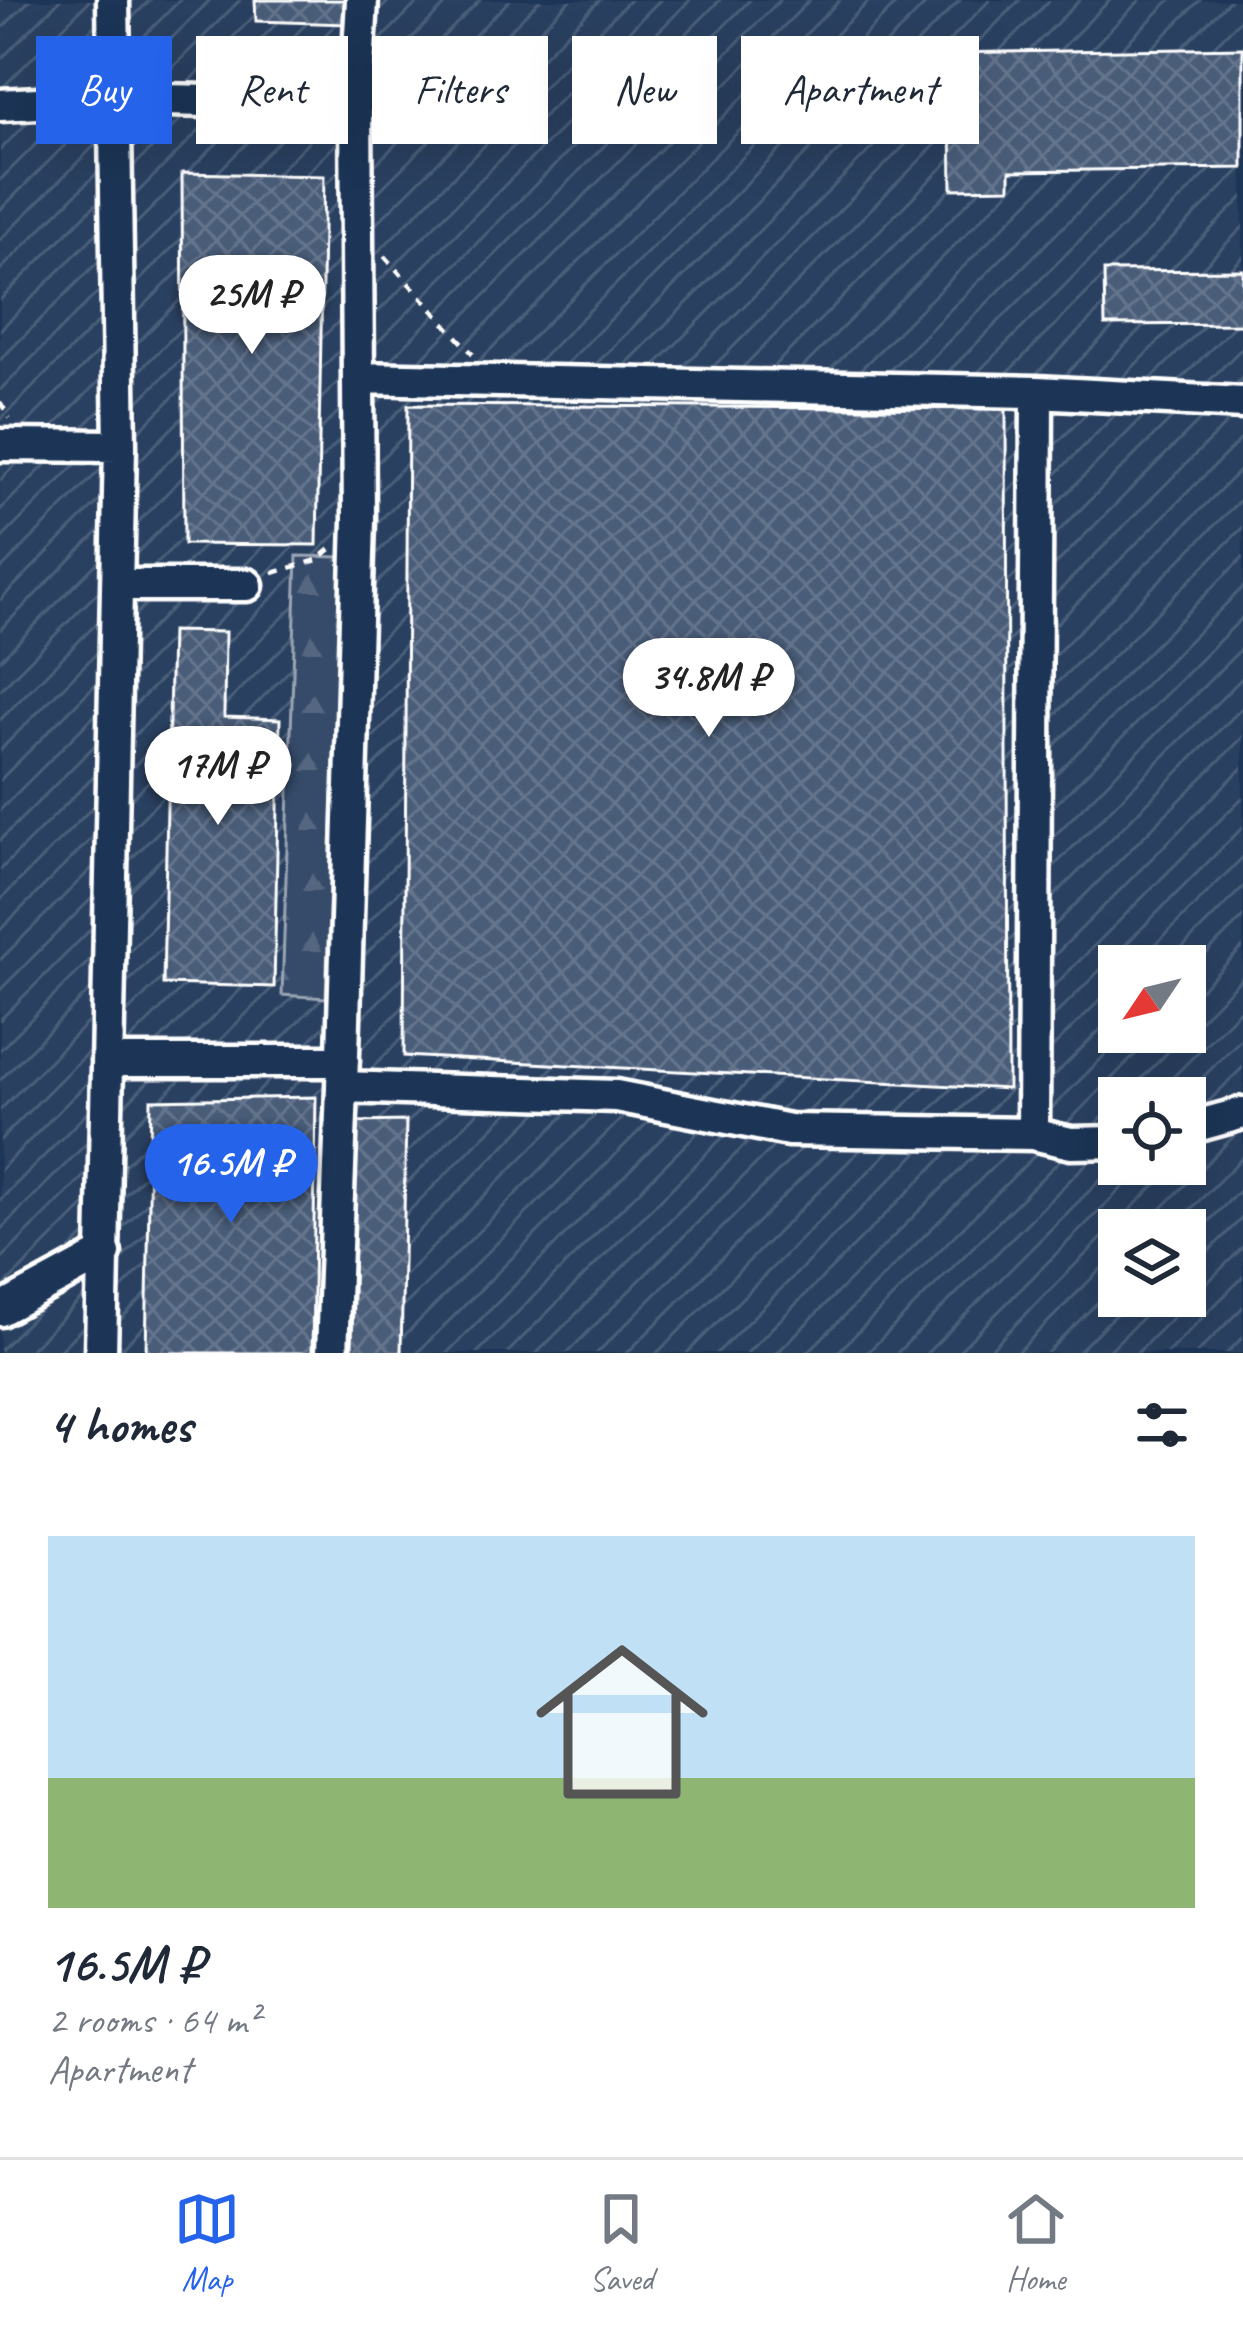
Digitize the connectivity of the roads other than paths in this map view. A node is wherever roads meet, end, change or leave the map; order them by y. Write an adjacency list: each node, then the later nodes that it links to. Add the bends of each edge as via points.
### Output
1 (113, 0): 3 (lane)
2 (362, 0): 6 (lane)
3 (113, 36)
4 (172, 100): 6 (lane)
5 (36, 103): 7 (lane)
6 (356, 104): 9 (lane)
7 (0, 105)
8 (115, 144): 13 (lane)
9 (358, 378): 10 (lane); 17 (lane)
10 (1037, 392): 11 (lane); 20 (lane)
11 (1243, 403)
12 (0, 446): 13 (lane)
13 (120, 446): 14 (lane)
14 (117, 585): 15 (lane); 16 (lane)
15 (247, 585)
16 (107, 1060): 17 (lane); 22 (lane)
17 (342, 1074): 20 (lane, via 616,1096 789,1130); 25 (lane)
18 (1243, 1113): 19 (lane)
19 (1206, 1123)
20 (1033, 1134): 21 (lane)
21 (1098, 1142)
22 (105, 1253): 23 (lane); 24 (lane)
23 (0, 1310)
24 (101, 1353)
25 (332, 1353)

